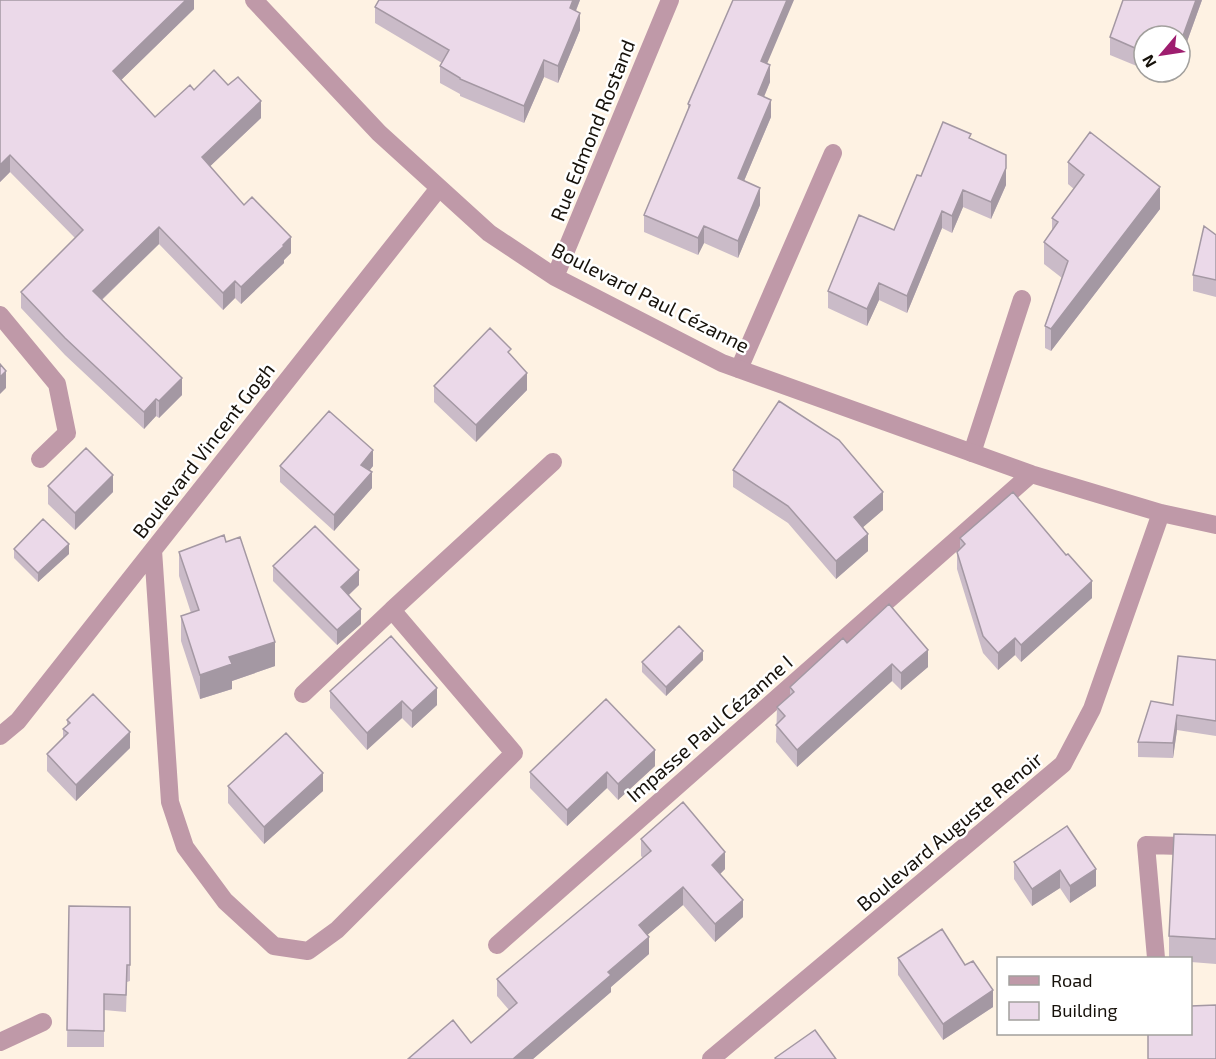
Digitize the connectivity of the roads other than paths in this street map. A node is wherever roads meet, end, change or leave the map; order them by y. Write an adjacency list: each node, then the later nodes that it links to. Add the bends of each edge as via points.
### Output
1 (254, 0): 4 (street, Boulevard Paul Cézanne, via 379,133)
2 (670, 0): 5 (street, Rue Edmond Rostand)
3 (833, 153): 8 (street)
4 (439, 188): 5 (street, Boulevard Paul Cézanne, via 489,233); 15 (street, Boulevard Vincent Gogh)
5 (555, 277): 8 (street, Boulevard Paul Cézanne)
6 (1022, 299): 9 (street)
7 (0, 315): 10 (street, via 57,384 67,433)
8 (739, 369): 9 (street, Boulevard Paul Cézanne)
9 (972, 453): 12 (street, Boulevard Paul Cézanne)
10 (40, 459)
11 (553, 462): 16 (street)
12 (1031, 474): 13 (street, Boulevard Paul Cézanne); 20 (street, Impasse Paul Cézanne I)
13 (1161, 513): 14 (street, Boulevard Paul Cézanne); 24 (street, Boulevard Auguste Renoir, via 1092,709 1064,764)
14 (1216, 525)
15 (153, 550): 16 (street, via 170,802 185,847 225,901 274,946 308,951 337,930 514,753); 18 (street, Boulevard Vincent Gogh, via 18,720)
16 (392, 610): 17 (street)
17 (303, 694)
18 (0, 736)
19 (1216, 847): 21 (street, via 1146,845)
20 (497, 945)
21 (1156, 957)
22 (43, 1023): 23 (street)
23 (0, 1042)
24 (711, 1059)

